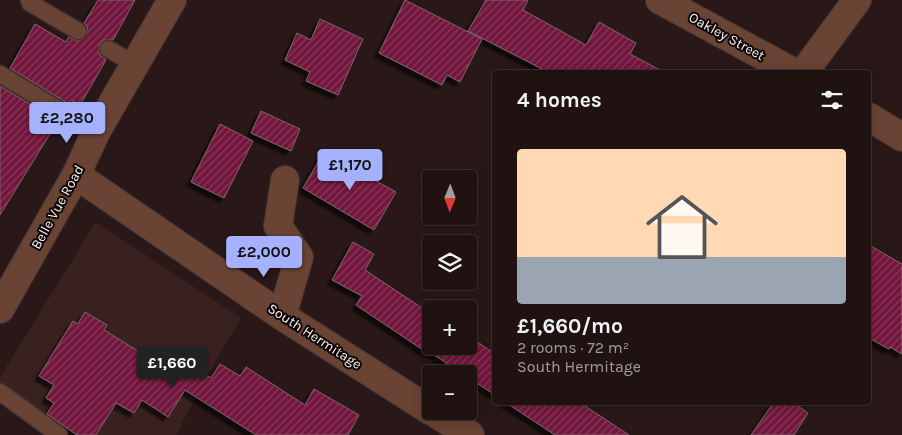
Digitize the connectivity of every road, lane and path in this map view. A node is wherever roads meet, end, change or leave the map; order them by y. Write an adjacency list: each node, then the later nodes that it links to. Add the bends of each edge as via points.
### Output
1 (29, 0): 5 (lane)
2 (172, 0): 7 (street, Belle Vue Road)
3 (660, 0): 8 (street, Oakley Street)
4 (857, 0): 9 (street)
5 (78, 31)
6 (108, 48): 7 (lane)
7 (135, 64): 12 (street, Belle Vue Road)
8 (789, 70)
9 (805, 70)
10 (0, 74): 12 (lane)
11 (871, 118): 13 (street)
12 (96, 132): 14 (street, Belle Vue Road)
13 (902, 136)
14 (76, 176): 16 (street, Belle Vue Road); 17 (street, South Hermitage)
15 (285, 180): 17 (street, via 278,226 300,257)
16 (0, 309)
17 (282, 316): 19 (street, South Hermitage)
18 (0, 392): 21 (lane)
19 (422, 405)
20 (446, 420): 22 (street, South Hermitage)
21 (59, 435)
22 (470, 435)

